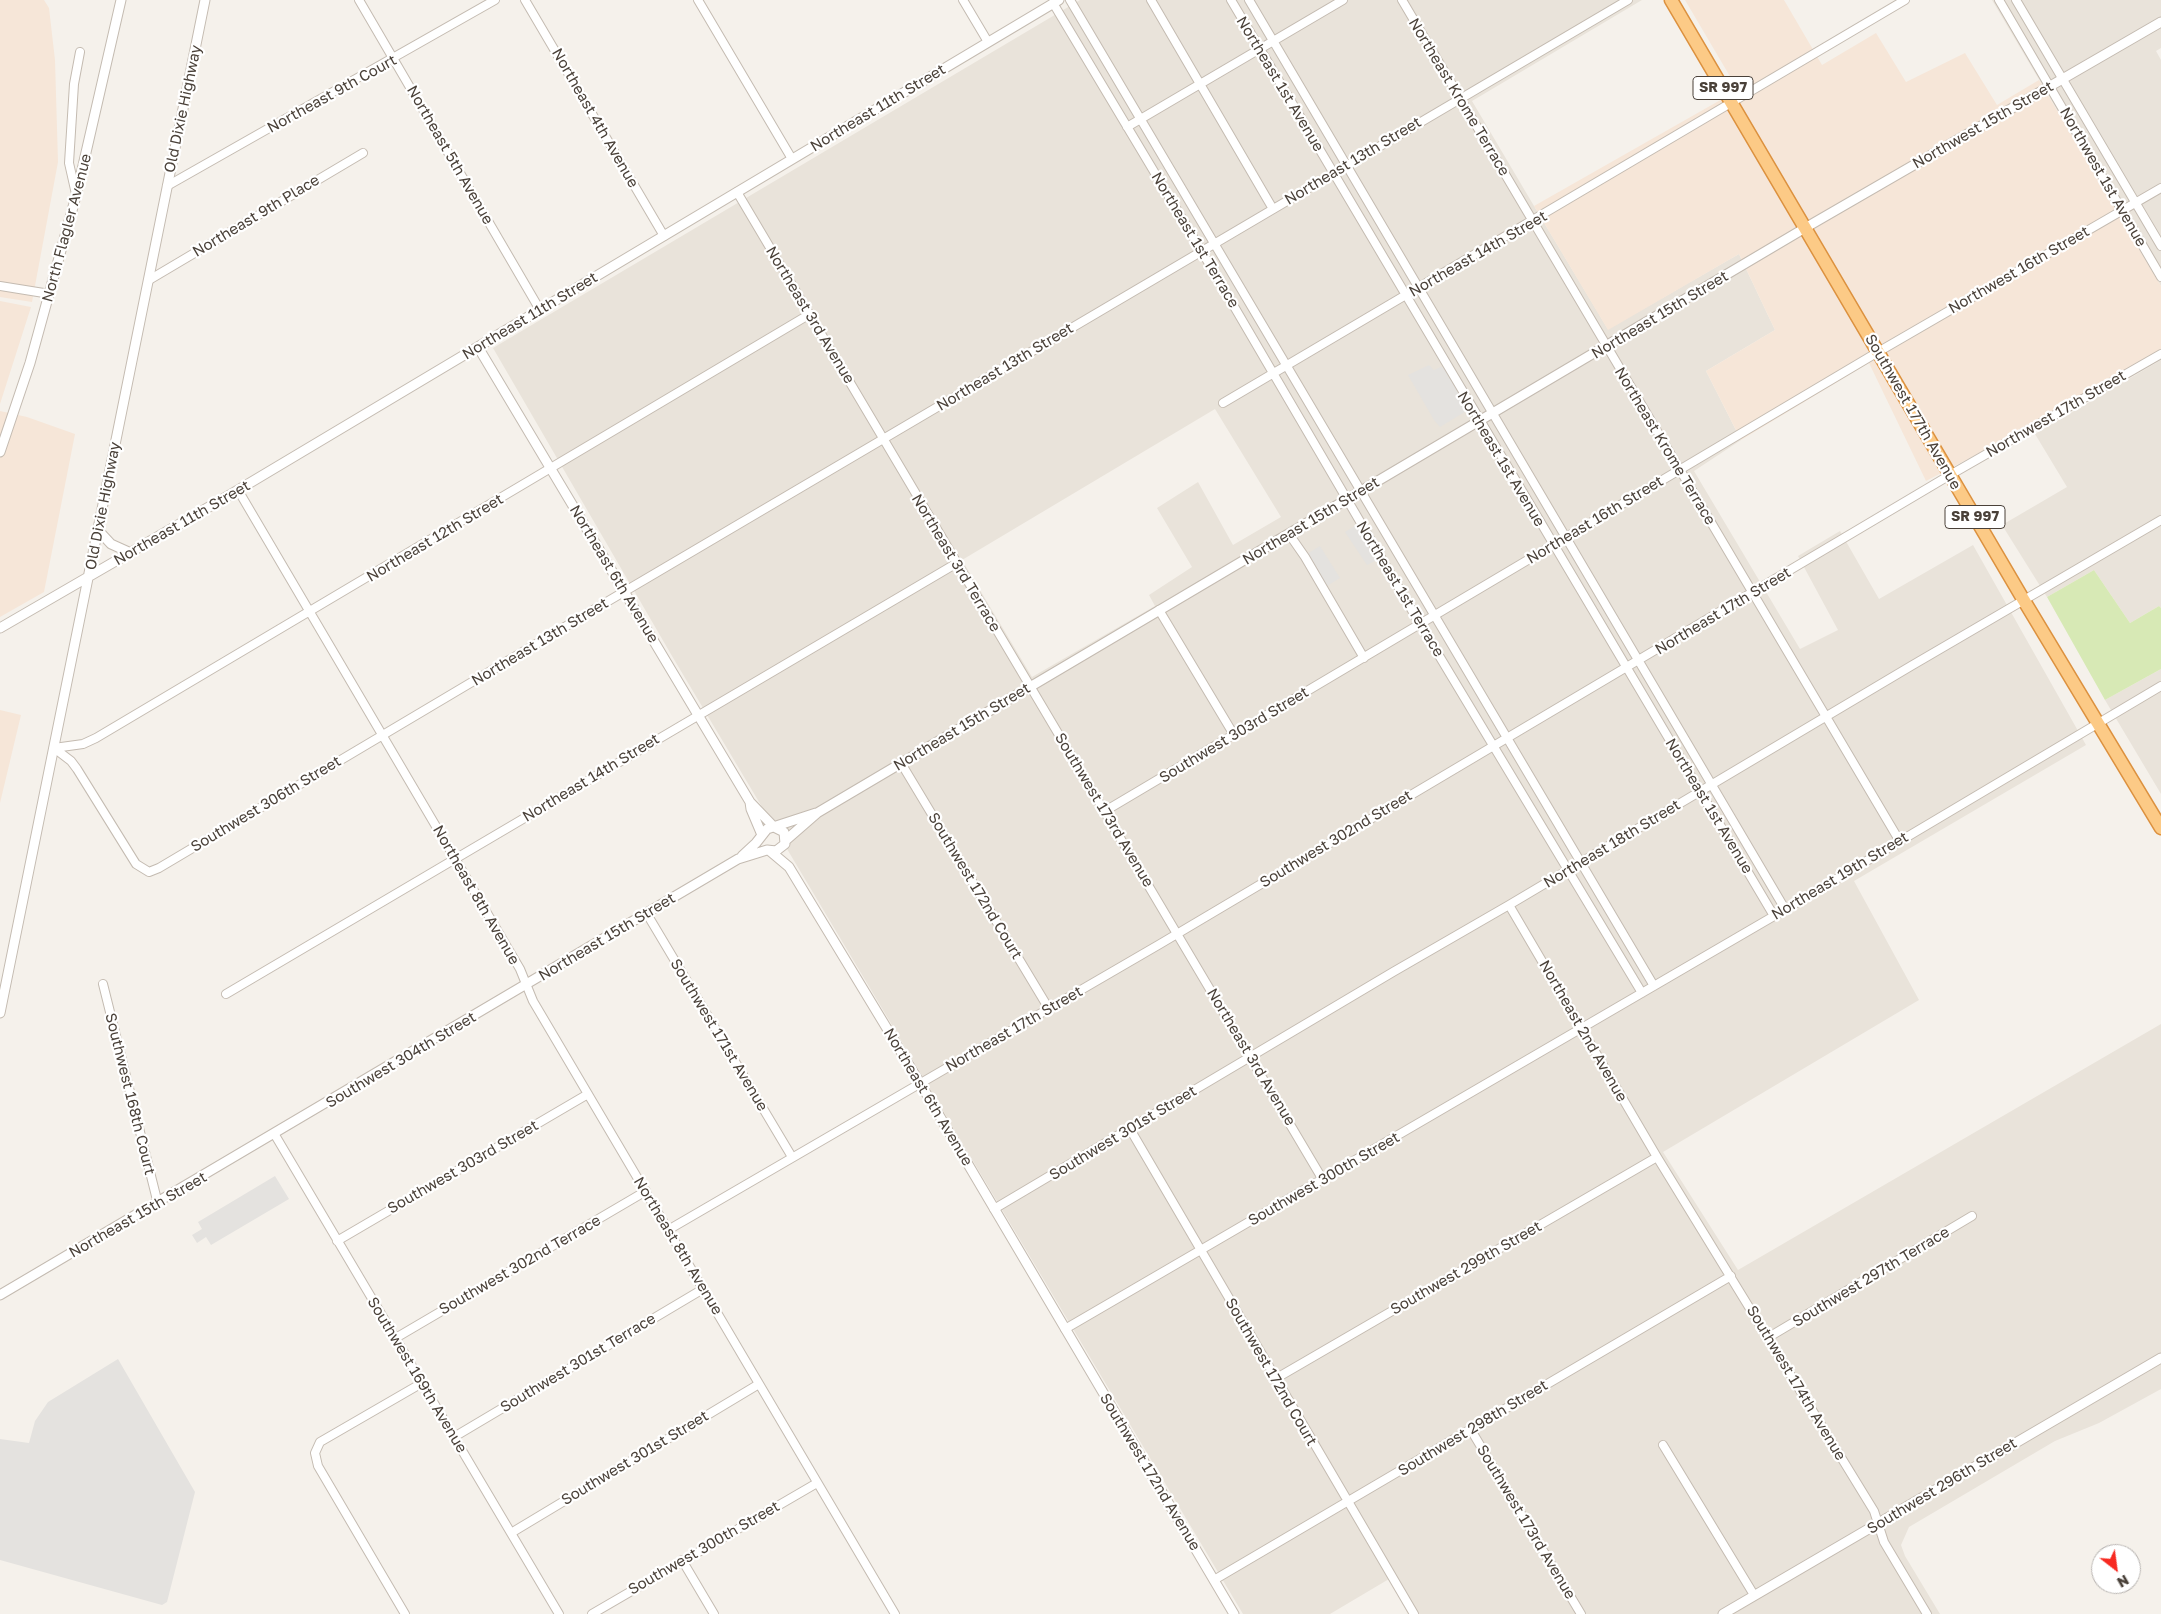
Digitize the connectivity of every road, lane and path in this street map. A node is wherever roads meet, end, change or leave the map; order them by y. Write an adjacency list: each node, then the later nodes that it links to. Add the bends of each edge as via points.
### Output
1 (121, 0): 40 (street, North Flagler Avenue)
2 (205, 0): 37 (street, Old Dixie Highway)
3 (359, 0): 25 (street, Northeast 5th Avenue)
4 (495, 0): 25 (street, Northeast 9th Court)
5 (525, 0): 46 (street, Northeast 4th Avenue)
6 (698, 0): 34 (street)
7 (963, 0): 21 (street)
8 (1070, 0): 31 (street, Northeast 1st Terrace)
9 (1151, 0): 27 (street)
10 (1230, 0): 23 (street, Northeast 1st Avenue)
11 (1249, 0): 22 (street, Northeast 1st Avenue)
12 (1343, 0): 22 (street)
13 (1402, 0): 29 (street, Northeast Krome Terrace)
14 (1628, 0): 29 (street, Northeast 13th Street)
15 (1671, 0): 30 (highway, SR 997)
16 (1906, 0): 30 (street, Northeast 14th Street)
17 (1999, 0): 28 (street, Northwest 1st Avenue)
18 (2016, 0): 26 (street, Northwest 1st Avenue)
19 (1056, 2): 21 (street, Northeast 11th Street); 32 (street, Northeast 1st Terrace)
20 (2161, 22): 26 (street, Northwest 15th Street)
21 (988, 42): 34 (street, Northeast 11th Street)
22 (1274, 42): 23 (street); 35 (street, Northeast 1st Avenue)
23 (1259, 50): 27 (street); 36 (street, Northeast 1st Avenue)
24 (80, 52): 40 (street, via 74,84 69,163)
25 (394, 59): 37 (street, Northeast 9th Court); 56 (street, Northeast 5th Avenue)
26 (2063, 79): 28 (street, Northwest 15th Street); 41 (street, Northwest 1st Avenue)
27 (1201, 84): 31 (street); 42 (street)
28 (2049, 87): 43 (street, Northwest 1st Avenue); 45 (street, Northwest 15th Street)
29 (1460, 98): 35 (street, Northeast 13th Street); 44 (street, Northeast Krome Terrace)
30 (1732, 103): 44 (street, Northeast 14th Street); 45 (highway, Southwest 177th Avenue / SR 997)
31 (1141, 120): 32 (street); 47 (street, Northeast 1st Terrace)
32 (1127, 127): 49 (street, Northeast 1st Terrace)
33 (364, 153): 51 (street, Northeast 9th Place)
34 (792, 159): 39 (street, Northeast 11th Street)
35 (1346, 165): 36 (street, Northeast 13th Street); 53 (street, Northeast 1st Avenue)
36 (1333, 173): 42 (street, Northeast 13th Street); 55 (street, Northeast 1st Avenue)
37 (167, 186): 51 (street, Old Dixie Highway)
38 (2161, 188): 41 (street, Northwest 16th Street)
39 (737, 192): 46 (street, Northeast 11th Street); 57 (street, Northeast 3rd Avenue)
40 (76, 196): 54 (street, North Flagler Avenue)
41 (2136, 203): 43 (street, Northwest 16th Street); 48 (street, Northwest 1st Avenue)
42 (1273, 209): 47 (street, Northeast 13th Street)
43 (2122, 211): 50 (street, Northwest 1st Avenue); 60 (street, Northwest 16th Street)
44 (1533, 221): 53 (street, Northeast 14th Street); 59 (street, Northeast Krome Terrace)
45 (1805, 228): 59 (street, Northeast 15th Street); 60 (highway, Southwest 177th Avenue / SR 997)
46 (664, 236): 56 (street, Northeast 11th Street)
47 (1214, 243): 49 (street, Northeast 13th Street); 62 (street, Northeast 1st Terrace)
48 (2161, 246)
49 (1201, 250): 63 (street, Northeast 1st Terrace); 67 (street, Northeast 13th Street)
50 (2161, 277)
51 (149, 280): 76 (street, Old Dixie Highway)
52 (0, 286): 54 (street)
53 (1419, 288): 55 (street, Northeast 14th Street); 65 (street, Northeast 1st Avenue)
54 (50, 294): 68 (street, North Flagler Avenue)
55 (1405, 296): 62 (street, Northeast 14th Street); 66 (street, Northeast 1st Avenue)
56 (540, 310): 58 (street, Northeast 11th Street)
57 (810, 314): 67 (street, Northeast 3rd Avenue); 69 (street, Northeast 12th Street)
58 (478, 346): 69 (street, Northeast 6th Avenue); 72 (street, Northeast 11th Street)
59 (1606, 347): 65 (street, Northeast 15th Street); 70 (street, Northeast Krome Terrace)
60 (1878, 352): 70 (street, Northeast 16th Street); 71 (highway, Southwest 177th Avenue / SR 997)
61 (2161, 354): 71 (street, Northwest 17th Street)
62 (1287, 366): 63 (street, Northeast 14th Street); 73 (street, Northeast 1st Terrace)
63 (1273, 374): 64 (street, Northeast 14th Street); 74 (street, Northeast 1st Terrace)
64 (1223, 403)
65 (1493, 414): 66 (street, Northeast 15th Street); 78 (street, Northeast 1st Avenue)
66 (1479, 422): 73 (street, Northeast 15th Street); 79 (street, Northeast 1st Avenue)
67 (883, 439): 81 (street, Northeast 3rd Terrace); 83 (street, Northeast 13th Street)
68 (0, 452)
69 (550, 469): 83 (street, Northeast 6th Avenue); 87 (street, Northeast 12th Street)
70 (1680, 470): 78 (street, Northeast 16th Street); 84 (street, Northeast Krome Terrace)
71 (1950, 475): 84 (street, Northeast 17th Street); 85 (highway, Southwest 177th Avenue / SR 997)
72 (238, 490): 80 (street, Northeast 11th Street); 87 (street, Northeast 8th Avenue)
73 (1360, 491): 74 (street, Northeast 15th Street); 88 (street, Northeast 1st Terrace)
74 (1347, 499): 77 (street, Northeast 15th Street); 89 (street, Northeast 1st Terrace)
75 (2161, 520): 85 (street, Northeast 18th Street)
76 (98, 530): 80 (street, via 111,544); 82 (street, Old Dixie Highway)
77 (1289, 534): 86 (street, Northeast 15th Street); 91 (street)
78 (1566, 538): 79 (street, Northeast 16th Street); 92 (street, Northeast 1st Avenue)
79 (1553, 545): 88 (street, Northeast 16th Street); 93 (street, Northeast 1st Avenue)
80 (131, 552): 82 (street, Northeast 11th Street)
81 (957, 563): 94 (street, Northeast 3rd Terrace); 96 (street, Northeast 14th Street)
82 (88, 577): 90 (street, Northeast 11th Street); 103 (street, Old Dixie Highway)
83 (624, 592): 96 (street, Northeast 6th Avenue); 99 (street, Northeast 13th Street)
84 (1752, 593): 92 (street, Northeast 17th Street); 97 (street, Northeast Krome Terrace)
85 (2023, 599): 97 (street, Northeast 18th Street); 98 (highway, Southwest 177th Avenue / SR 997)
86 (1159, 610): 94 (street, Northeast 15th Street); 100 (street)
87 (310, 612): 99 (street, Northeast 8th Avenue); 103 (street, Northeast 12th Street, via 96,738 83,744)
88 (1434, 616): 89 (street, Northeast 16th Street); 101 (street, Northeast 1st Terrace)
89 (1420, 624): 91 (street, Northeast 16th Street); 102 (street, Northeast 1st Terrace)
90 (0, 628)
91 (1364, 658): 100 (street, Southwest 303rd Street)
92 (1639, 660): 93 (street, Northeast 17th Street); 105 (street, Northeast 1st Avenue)
93 (1626, 668): 101 (street, Northeast 17th Street); 106 (street, Northeast 1st Avenue)
94 (1030, 686): 104 (street, Northeast 15th Street); 108 (street, Southwest 173rd Avenue)
95 (2161, 686): 98 (street, Northeast 19th Street)
96 (698, 715): 107 (street, Northeast 6th Avenue); 116 (street, Northeast 14th Street)
97 (1826, 718): 105 (street, Northeast 18th Street); 113 (street, Northeast Krome Terrace)
98 (2098, 723): 111 (highway, Southwest 177th Avenue / SR 997); 113 (street, Northeast 19th Street)
99 (383, 735): 103 (street, Southwest 306th Street, via 149,872 131,857 71,760); 116 (street, Northeast 8th Avenue)
100 (1234, 735): 108 (street, Southwest 303rd Street)
101 (1507, 738): 102 (street, Northeast 17th Street); 118 (street, Northeast 1st Terrace)
102 (1494, 745): 120 (street, Northeast 1st Terrace); 125 (street, Southwest 302nd Street)
103 (54, 748): 132 (street, Old Dixie Highway)
104 (901, 763): 109 (street, Northeast 15th Street); 131 (street, Southwest 172nd Court)
105 (1712, 784): 106 (street, Northeast 18th Street); 122 (street, Northeast 1st Avenue)
106 (1700, 792): 118 (street, Northeast 18th Street); 124 (street, Northeast 1st Avenue)
107 (750, 802): 110 (street, Northeast 6th Avenue); 112 (street, Northeast 6th Avenue)
108 (1105, 811): 125 (street, Southwest 173rd Avenue)
109 (817, 813): 110 (street, Northeast 15th Street); 114 (street, Northeast 15th Street)
110 (774, 827): 112 (street, via 767,828); 114 (street, via 784,832)
111 (2161, 828)
112 (762, 836): 115 (street, via 762,845); 117 (street, Northeast 15th Street)
113 (1899, 840): 122 (street, Northeast 19th Street)
114 (785, 842): 115 (street, via 780,850); 119 (street, Northeast 6th Avenue)
115 (768, 850): 117 (street, Northeast 15th Street); 119 (street, Northeast 6th Avenue)
116 (455, 858): 127 (street, Northeast 8th Avenue, via 520,969); 130 (street, Northeast 14th Street)
117 (738, 859): 123 (street, Northeast 15th Street)
118 (1581, 863): 120 (street, Northeast 18th Street); 128 (street, Northeast 1st Terrace)
119 (789, 866): 135 (street, Northeast 6th Avenue)
120 (1569, 870): 121 (street, Northeast 18th Street); 129 (street, Northeast 1st Terrace)
121 (1509, 905): 133 (street, Northeast 2nd Avenue); 134 (street, Northeast 18th Street)
122 (1786, 909): 124 (street, Northeast 19th Street)
123 (647, 914): 127 (street, Northeast 15th Street); 139 (street, Southwest 171st Avenue)
124 (1774, 916): 128 (street, Northeast 19th Street)
125 (1178, 934): 131 (street, Northeast 17th Street); 134 (street, Northeast 3rd Avenue)
126 (103, 984): 143 (street, Southwest 168th Court)
127 (526, 985): 136 (street, Northeast 8th Avenue); 138 (street, Southwest 304th Street)
128 (1654, 986): 129 (street, Northeast 19th Street)
129 (1642, 993): 133 (street, Northeast 19th Street)
130 (226, 994)
131 (1049, 1009): 135 (street, Northeast 17th Street)
132 (0, 1013)
133 (1582, 1028): 140 (street, Northeast 2nd Avenue); 141 (street, Southwest 300th Street)
134 (1251, 1057): 137 (street, Southwest 301st Street); 141 (street, Northeast 3rd Avenue)
135 (920, 1083): 139 (street, Northeast 17th Street); 144 (street, Northeast 6th Avenue)
136 (588, 1094): 142 (street, Northeast 8th Avenue); 147 (street, Southwest 303rd Street)
137 (1130, 1129): 144 (street, Southwest 301st Street); 148 (street, Southwest 172nd Court)
138 (275, 1134): 143 (street, Northeast 15th Street); 147 (street, Southwest 169th Avenue)
139 (792, 1157): 146 (street, Northeast 17th Street)
140 (1657, 1157): 149 (street, Southwest 174th Avenue); 156 (street, Southwest 299th Street)
141 (1323, 1180): 148 (street, Southwest 300th Street)
142 (646, 1192): 146 (street, Northeast 8th Avenue); 154 (street, Southwest 302nd Terrace)
143 (158, 1204): 151 (street, Northeast 15th Street)
144 (994, 1209): 152 (street, Northeast 6th Avenue)
145 (1972, 1216): 153 (street, Southwest 297th Terrace)
146 (668, 1230): 150 (street, Northeast 8th Avenue)
147 (338, 1240): 154 (street, Southwest 169th Avenue)
148 (1200, 1251): 152 (street, Southwest 300th Street); 156 (street, Southwest 172nd Court)
149 (1731, 1276): 153 (street, Southwest 174th Avenue); 159 (street, Southwest 298th Street)
150 (703, 1289): 158 (street, Northeast 8th Avenue); 160 (street, Southwest 301st Terrace)
151 (0, 1295)
152 (1065, 1329): 167 (street, Southwest 172nd Avenue)
153 (1769, 1337): 164 (street, Southwest 174th Avenue, via 1874,1511)
154 (394, 1338): 157 (street, Southwest 169th Avenue)
155 (2161, 1358): 164 (street, Southwest 296th Street)
156 (1275, 1379): 163 (street, Southwest 172nd Court)
157 (422, 1383): 160 (street, Southwest 169th Avenue); 169 (street, via 320,1442 315,1454 318,1466)
158 (759, 1384): 162 (street, Northeast 8th Avenue); 165 (street, Southwest 301st Street)
159 (1471, 1430): 163 (street, Southwest 298th Street); 176 (street, Southwest 173rd Avenue)
160 (454, 1437): 165 (street, Southwest 169th Avenue)
161 (1664, 1445): 168 (street)
162 (817, 1483): 166 (street, Southwest 300th Street); 173 (street, Northeast 8th Avenue)
163 (1347, 1502): 167 (street, Southwest 298th Street); 175 (street, Southwest 172nd Court)
164 (1878, 1524): 168 (street, Southwest 296th Street); 178 (street, Southwest 174th Avenue, via 1884,1542)
165 (511, 1533): 170 (street, Southwest 169th Avenue)
166 (682, 1560): 171 (street, Southwest 300th Street); 172 (street)
167 (1214, 1580): 174 (street, Southwest 172nd Avenue)
168 (1754, 1595): 177 (street, Southwest 296th Street)
169 (401, 1613)
170 (559, 1614)
171 (592, 1614)
172 (714, 1614)
173 (895, 1614)
174 (1234, 1614)
175 (1414, 1614)
176 (1581, 1614)
177 (1723, 1614)
178 (1927, 1614)

